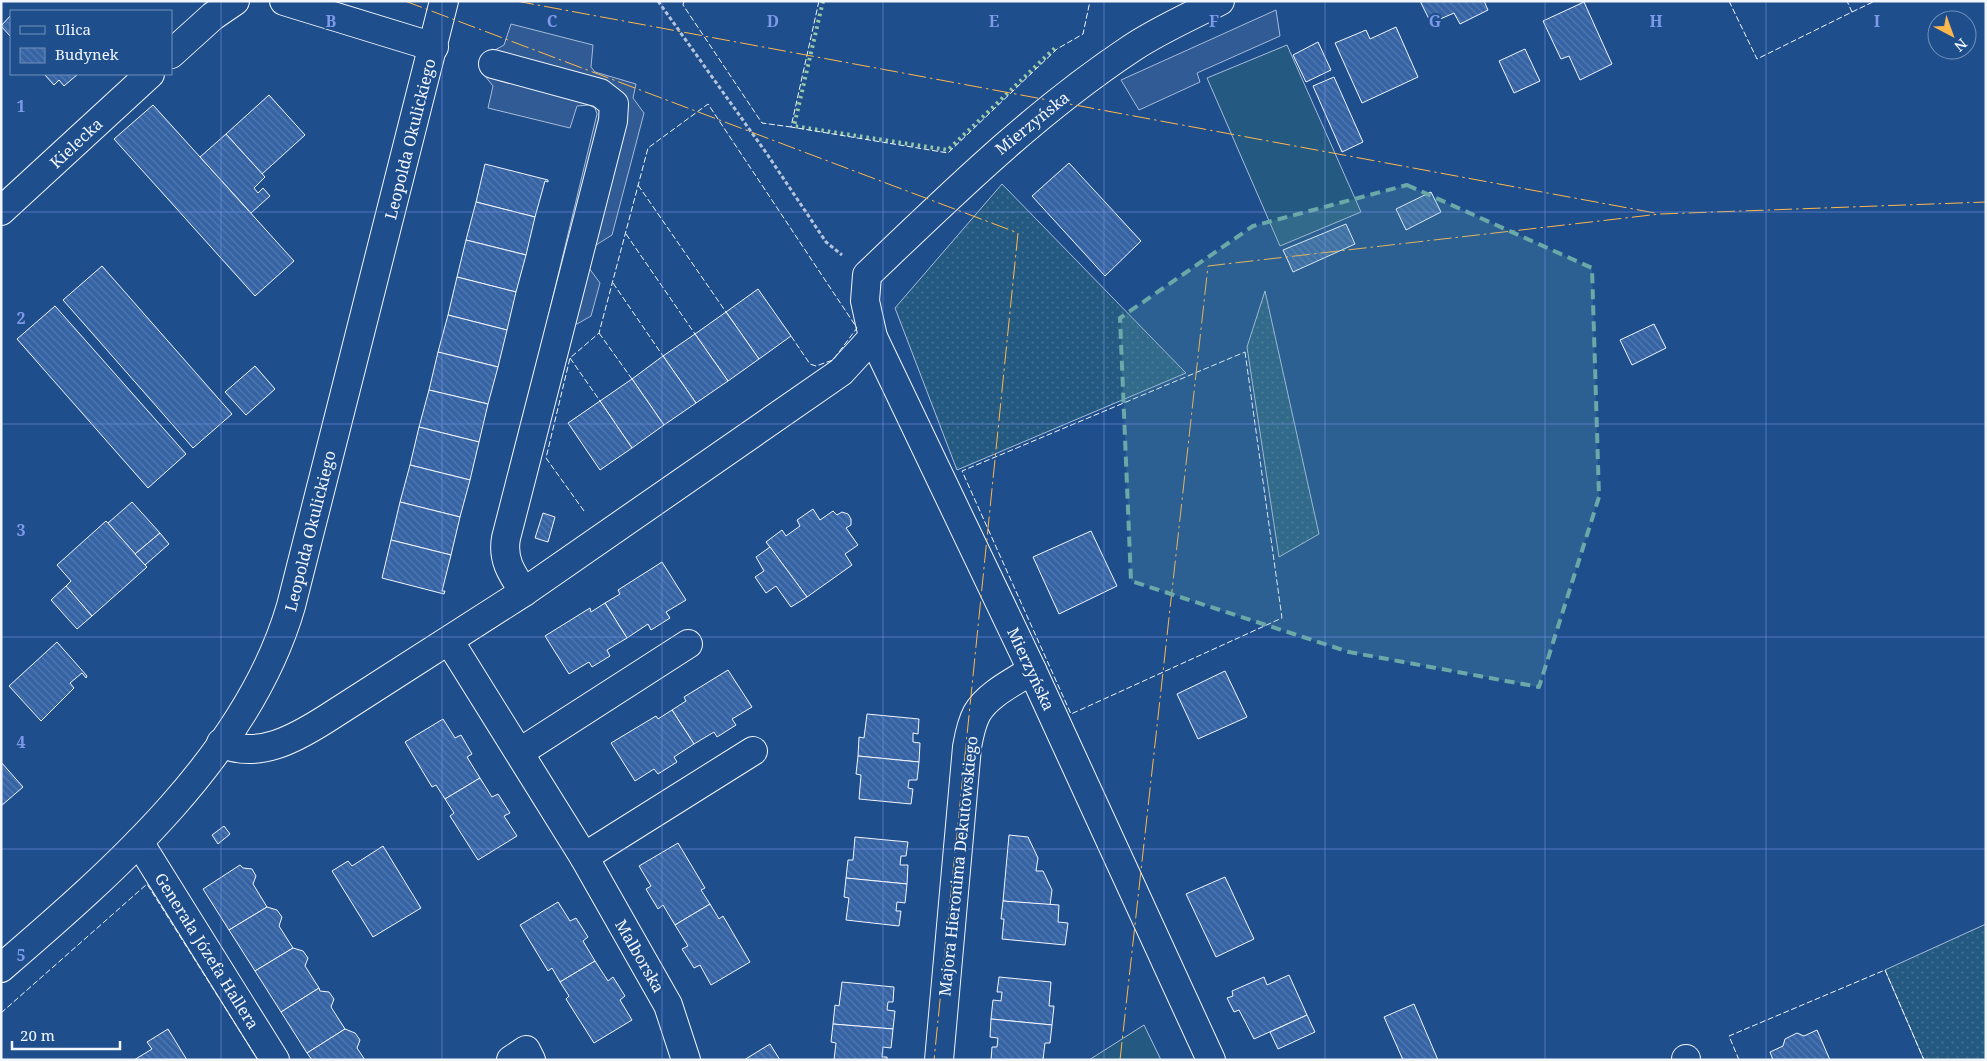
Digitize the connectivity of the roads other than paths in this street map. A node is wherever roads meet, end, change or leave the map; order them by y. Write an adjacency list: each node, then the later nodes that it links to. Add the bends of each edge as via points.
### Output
1 (235, 1): 6 (street)
2 (284, 1): 5 (street)
3 (444, 1): 5 (street, Leopolda Okulickiego)
4 (1220, 1): 10 (street, Mierzyńska, via 1134,46 1069,93 997,151 867,275 864,301)
5 (434, 47): 15 (street, Leopolda Okulickiego, via 286,624 253,693)
6 (172, 53)
7 (493, 64): 11 (street, via 600,94 614,104 613,121 506,538 505,558)
8 (149, 75): 9 (street, Kielecka)
9 (1, 211)
10 (872, 337): 11 (street, via 841,372); 14 (street, Mierzyńska)
11 (524, 592): 12 (street)
12 (450, 642): 15 (street, via 301,734 260,748 244,749); 17 (street, Malborska)
13 (688, 644): 17 (street)
14 (1032, 670): 25 (street, Majora Hieronima Dekutowskiego, via 996,694 977,713 971,729); 26 (street, Mierzyńska)
15 (221, 743): 18 (street, Leopolda Okulickiego)
16 (753, 751): 19 (street)
17 (520, 752): 19 (street, Malborska)
18 (139, 842): 20 (street, Leopolda Okulickiego, via 74,906); 21 (street, Generała Józefa Hallera)
19 (584, 857): 24 (street, Malborska, via 668,1005)
20 (1, 968)
21 (275, 1060)
22 (511, 1060): 23 (street, via 526,1050)
23 (532, 1060)
24 (686, 1060)
25 (939, 1060)
26 (1211, 1060)

